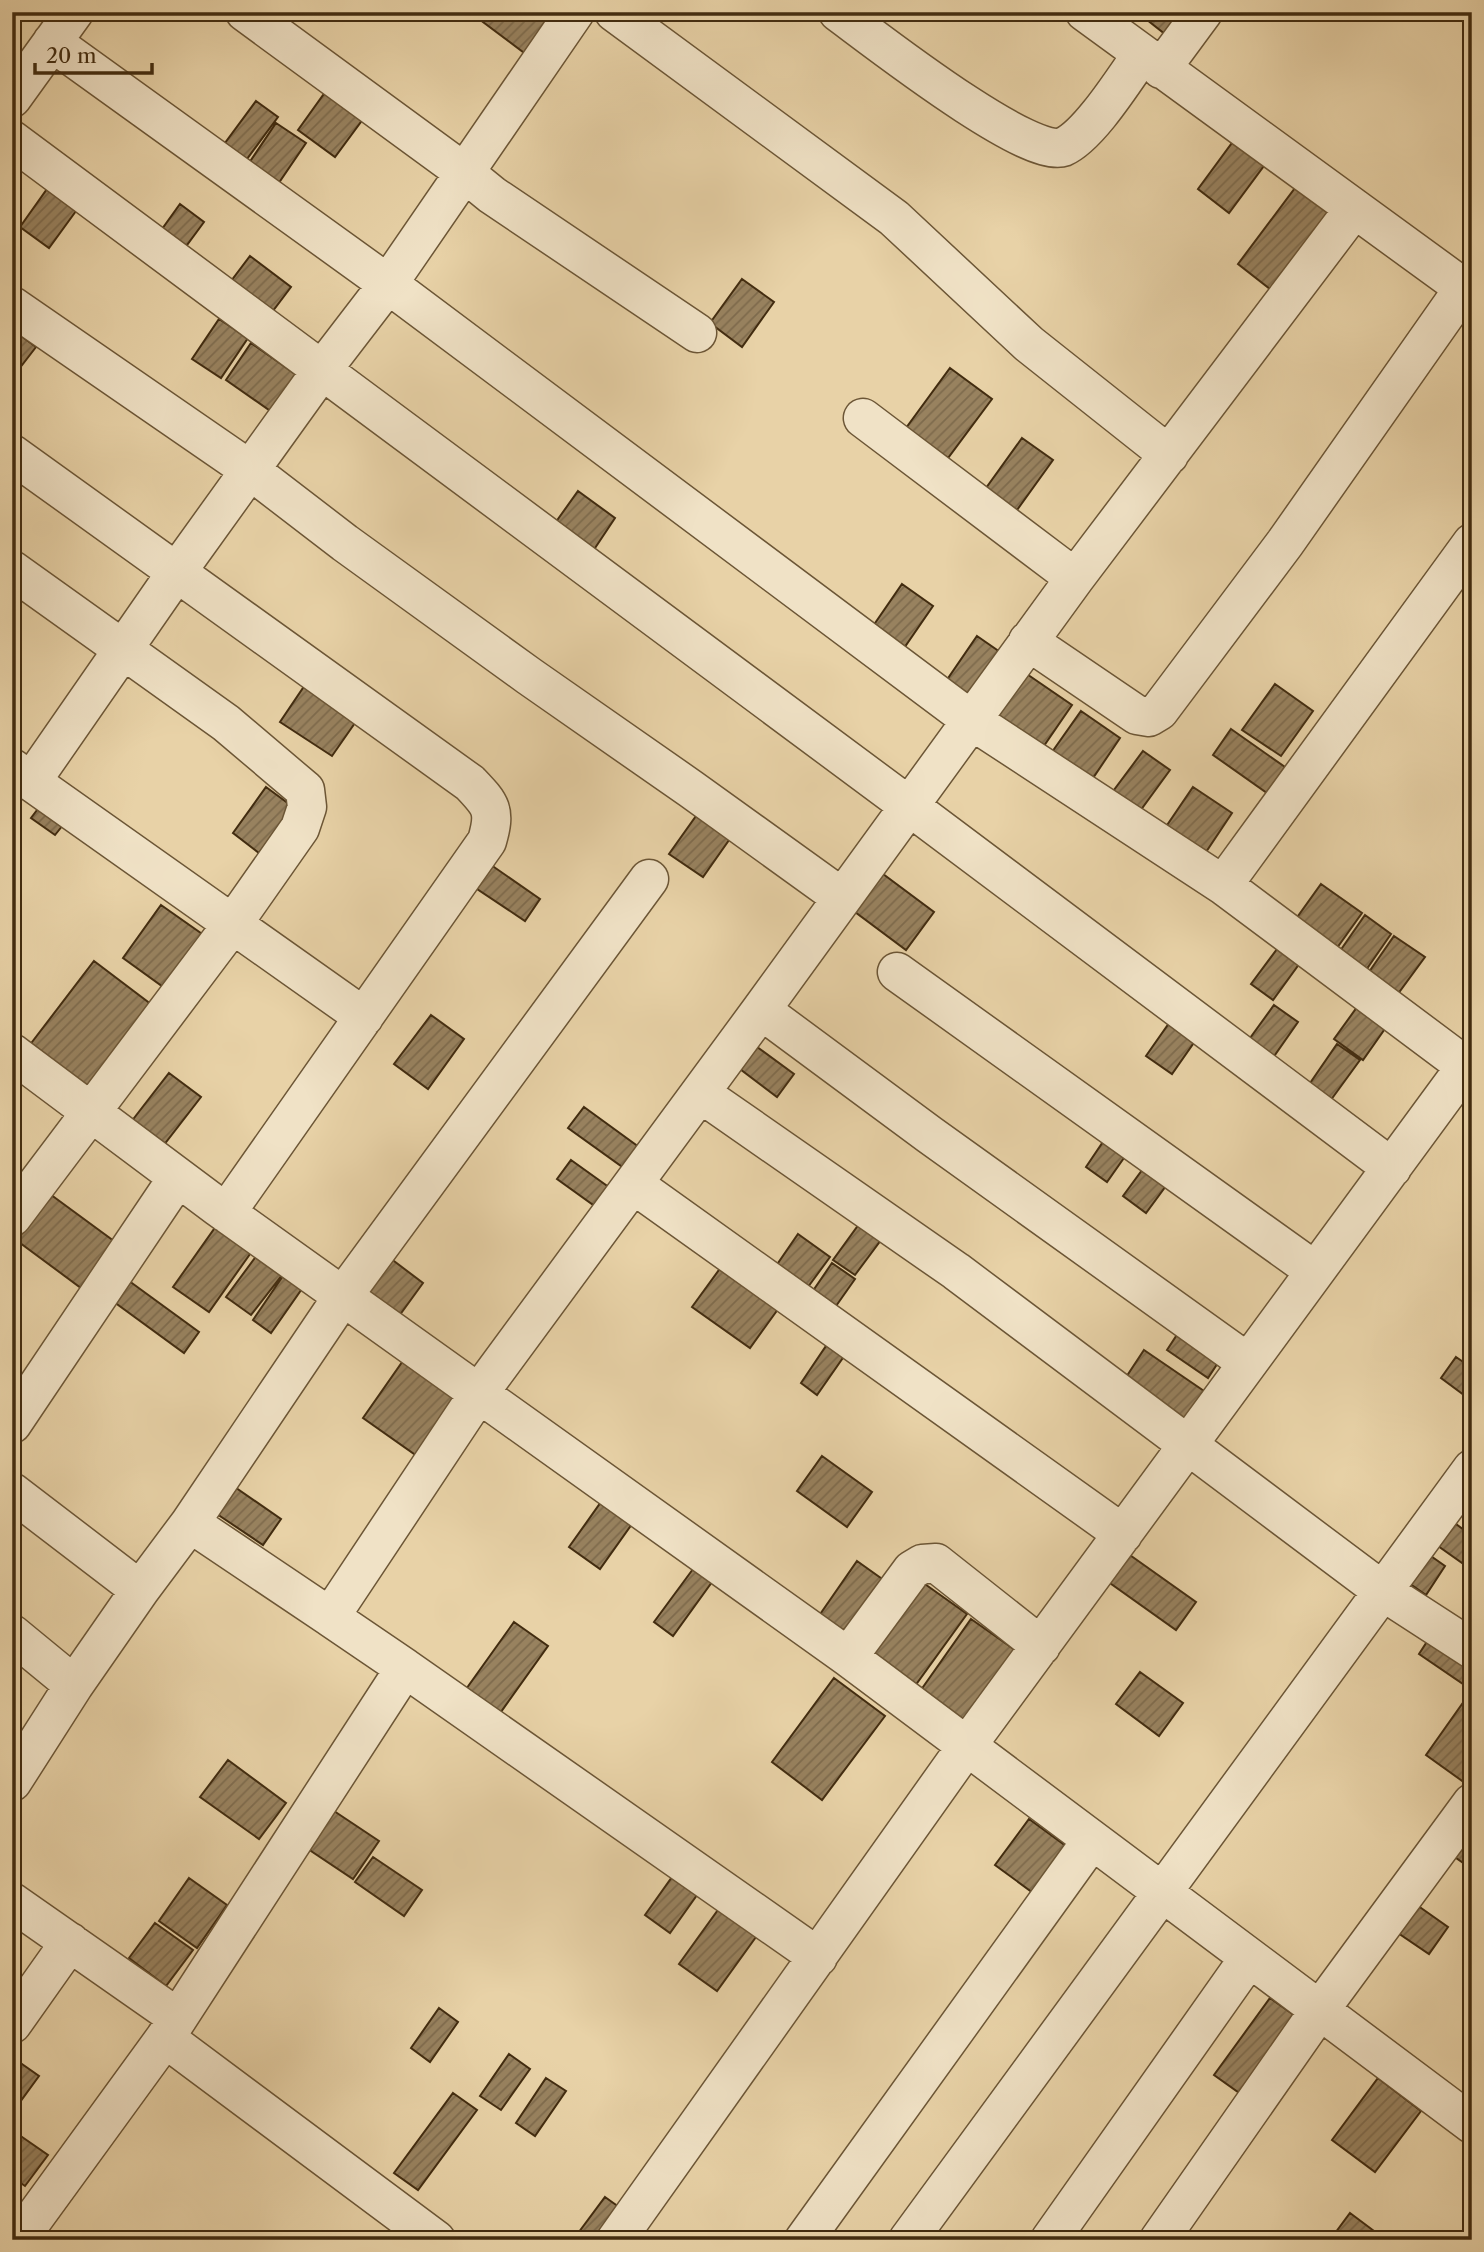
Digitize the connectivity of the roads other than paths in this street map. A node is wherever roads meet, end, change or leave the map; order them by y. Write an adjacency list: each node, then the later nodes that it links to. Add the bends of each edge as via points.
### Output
1 (245, 12): 11 (street)
2 (575, 12): 11 (street)
3 (614, 12): 20 (street, via 894,218 1029,344)
4 (838, 12): 8 (street, via 991,121 1040,146 1062,148 1083,133)
5 (1085, 12): 8 (street)
6 (1203, 12): 8 (street)
7 (63, 27): 9 (street); 13 (street)
8 (1152, 62): 12 (street)
9 (12, 98)
10 (12, 140): 17 (street)
11 (465, 173): 13 (street); 16 (street)
12 (1354, 209): 14 (street); 20 (street)
13 (388, 284): 17 (street); 28 (street)
14 (1468, 291): 26 (street, via 1159,711 1149,717 1138,715)
15 (12, 306): 21 (street)
16 (696, 333)
17 (322, 370): 21 (street); 30 (street)
18 (863, 418): 25 (street)
19 (12, 454): 24 (street)
20 (1169, 455): 25 (street)
21 (250, 470): 24 (street); 33 (street, via 529,676)
22 (1472, 543): 32 (street)
23 (12, 570): 27 (street)
24 (176, 573): 27 (street); 37 (street, via 470,783 489,803 493,820 486,841)
25 (1075, 578): 26 (street)
26 (1028, 641): 28 (street)
27 (122, 651): 29 (street); 34 (street, via 226,723 304,790 307,807 300,828)
28 (971, 720): 30 (street); 32 (street)
29 (22, 775): 34 (street)
30 (909, 806): 33 (street); 42 (street)
31 (649, 879): 48 (street)
32 (1223, 885): 39 (street)
33 (841, 897): 36 (street)
34 (232, 925): 37 (street); 41 (street)
35 (897, 972): 47 (street)
36 (761, 1010): 40 (street); 49 (street)
37 (364, 1017): 45 (street)
38 (12, 1053): 41 (street)
39 (1470, 1065): 42 (street)
40 (700, 1093): 44 (street); 52 (street, via 956,1271)
41 (92, 1113): 43 (street); 46 (street)
42 (1392, 1168): 47 (street)
43 (178, 1177): 45 (street); 51 (street)
44 (633, 1184): 50 (street); 56 (street)
45 (226, 1213): 48 (street)
46 (12, 1217)
47 (1315, 1271): 49 (street)
48 (343, 1296): 50 (street); 55 (street)
49 (1248, 1363): 52 (street)
50 (479, 1393): 59 (street); 63 (street)
51 (12, 1424)
52 (1188, 1445): 56 (street); 58 (street)
53 (1472, 1469): 58 (street)
54 (12, 1492): 57 (street)
55 (190, 1522): 57 (street); 59 (street)
56 (1123, 1534): 61 (street)
57 (139, 1590): 65 (street)
58 (1384, 1591): 62 (street); 70 (street)
59 (330, 1617): 64 (street)
60 (12, 1634): 65 (street)
61 (1041, 1646): 63 (street, via 936,1563 912,1570); 66 (street)
62 (1472, 1649)
63 (848, 1657): 66 (street)
64 (405, 1668): 73 (street); 77 (street)
65 (74, 1685): 67 (street)
66 (966, 1747): 69 (street); 73 (street)
67 (12, 1782)
68 (1472, 1803): 75 (street)
69 (1092, 1840): 70 (street); 82 (street)
70 (1162, 1893): 74 (street); 83 (street)
71 (12, 1902): 72 (street)
72 (70, 1942): 76 (street); 77 (street)
73 (818, 1956): 81 (street)
74 (1249, 1958): 75 (street); 84 (street)
75 (1319, 2011): 78 (street); 85 (street)
76 (12, 2024)
77 (171, 2028): 79 (street); 80 (street)
78 (1472, 2124)
79 (18, 2240)
80 (436, 2240)
81 (616, 2240)
82 (804, 2240)
83 (908, 2240)
84 (1050, 2240)
85 (1159, 2240)

